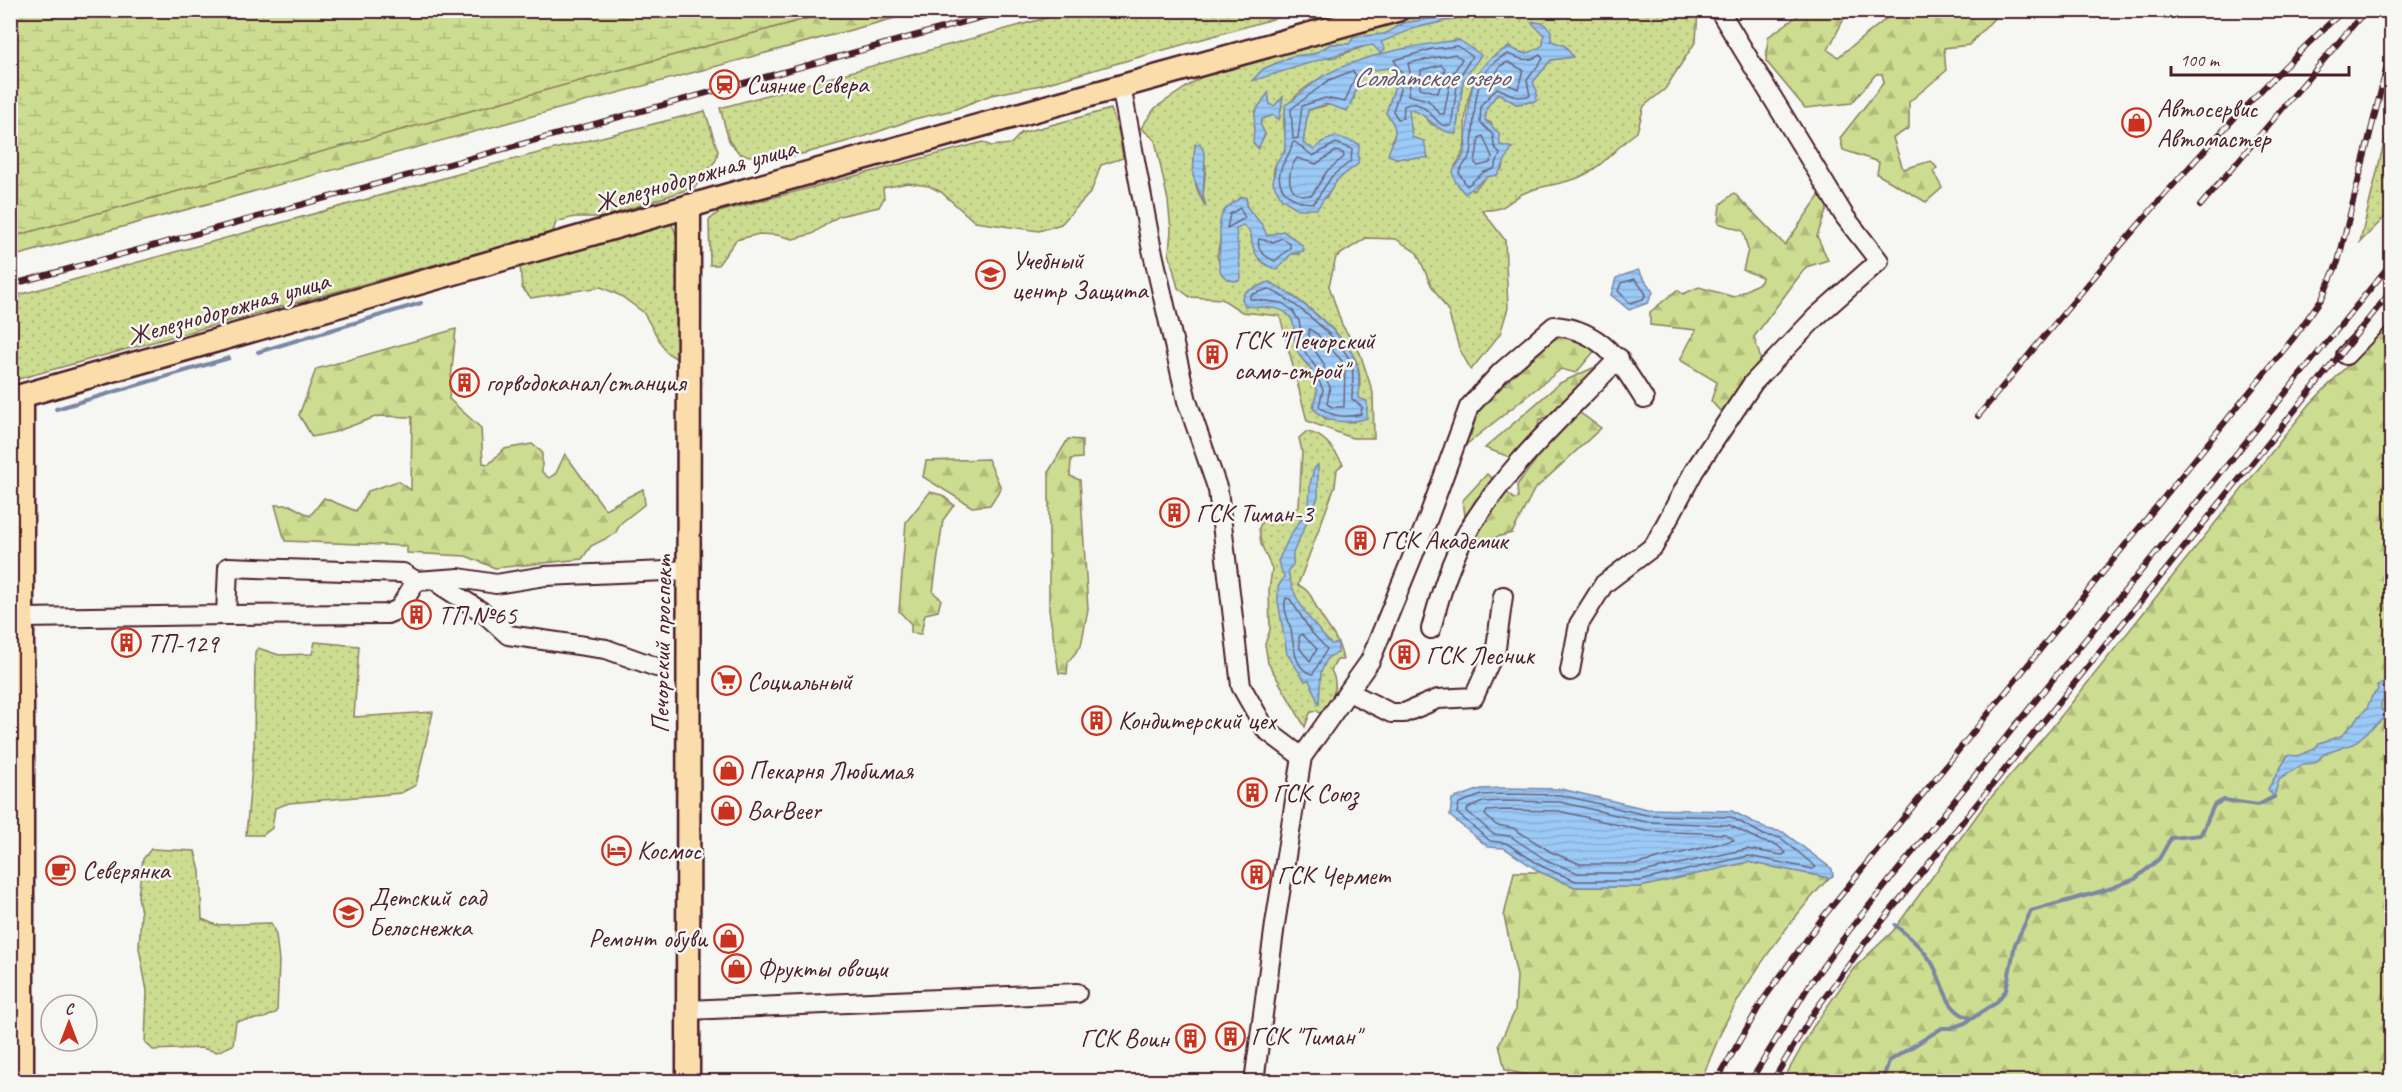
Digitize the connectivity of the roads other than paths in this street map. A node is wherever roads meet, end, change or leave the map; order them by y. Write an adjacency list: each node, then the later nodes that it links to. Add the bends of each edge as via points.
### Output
1 (1397, 10): 3 (main road, Железнодорожная улица)
2 (1719, 10): 18 (street, via 1845,217 1879,261 1816,317 1753,384 1694,471 1654,546 1604,584 1579,624)
3 (1121, 86): 4 (main road, Железнодорожная улица); 20 (street, via 1151,245 1187,401 1218,490 1241,686 1266,730)
4 (690, 206): 8 (main road, Железнодорожная улица); 10 (main road, Печорский проспект)
5 (2391, 307): 6 (street)
6 (2346, 355)
7 (1618, 358): 9 (street); 16 (street, via 1506,478 1467,531); 19 (street, via 1573,327 1554,326 1469,406 1370,661)
8 (16, 398): 15 (main road)
9 (1644, 399)
10 (690, 570): 12 (street, via 545,576 496,584 459,578); 22 (main road, Печорский проспект)
11 (416, 580): 12 (street); 14 (street, via 399,609 387,614); 14 (street, via 403,573 228,567)
12 (437, 580): 17 (street, via 508,635 606,649)
13 (1503, 596): 19 (street, via 1496,648 1474,697 1438,699 1404,713 1391,713)
14 (226, 615): 15 (street)
15 (23, 618): 23 (main road)
16 (1431, 629)
17 (656, 667)
18 (1570, 671)
19 (1349, 692): 20 (street)
20 (1302, 757): 25 (street)
21 (1077, 993): 22 (street)
22 (688, 1010): 24 (main road, Печорский проспект)
23 (22, 1082)
24 (688, 1082)
25 (1254, 1082)

